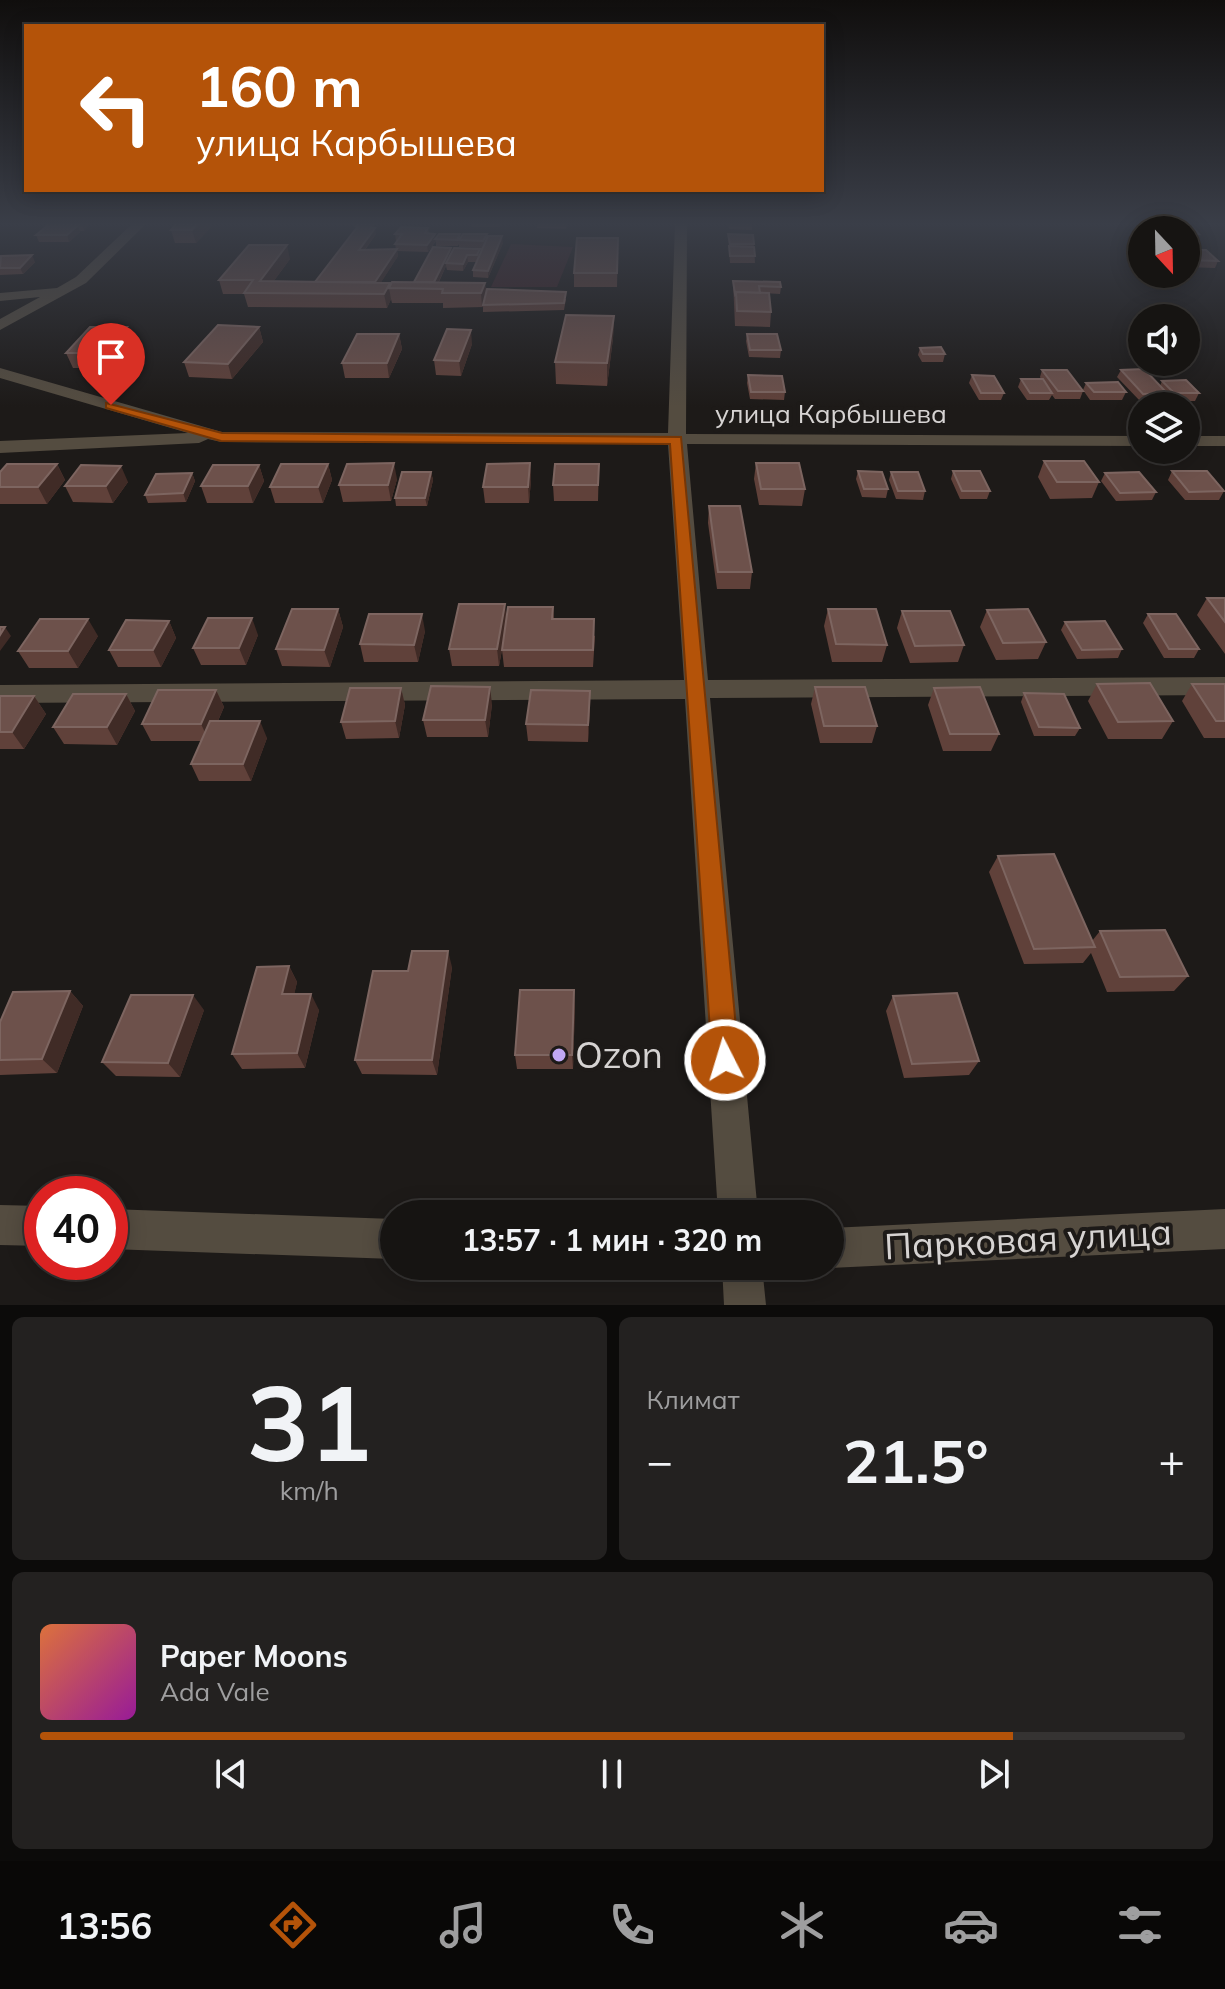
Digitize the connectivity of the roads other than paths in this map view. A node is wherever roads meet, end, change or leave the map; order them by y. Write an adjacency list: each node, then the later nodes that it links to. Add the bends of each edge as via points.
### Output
1 (72, 285): 3 (street)
2 (680, 285): 8 (street)
3 (63, 290): 4 (street); 5 (street)
4 (0, 297)
5 (0, 325)
6 (0, 373): 7 (street, улица Карбышева)
7 (221, 437): 8 (street, улица Карбышева); 12 (street)
8 (677, 440): 9 (street, улица Карбышева); 14 (street)
9 (1128, 441)
10 (1200, 441): 11 (street)
11 (1225, 441)
12 (0, 447)
13 (1225, 686): 14 (street)
14 (695, 691): 15 (street); 16 (street)
15 (0, 694)
16 (737, 1200)
17 (0, 1225): 18 (street)
18 (24, 1226)
19 (1225, 1229): 22 (street, Парковая улица)
20 (128, 1230): 21 (street)
21 (380, 1239)
22 (844, 1247)
23 (743, 1280): 24 (street)
24 (745, 1305)

